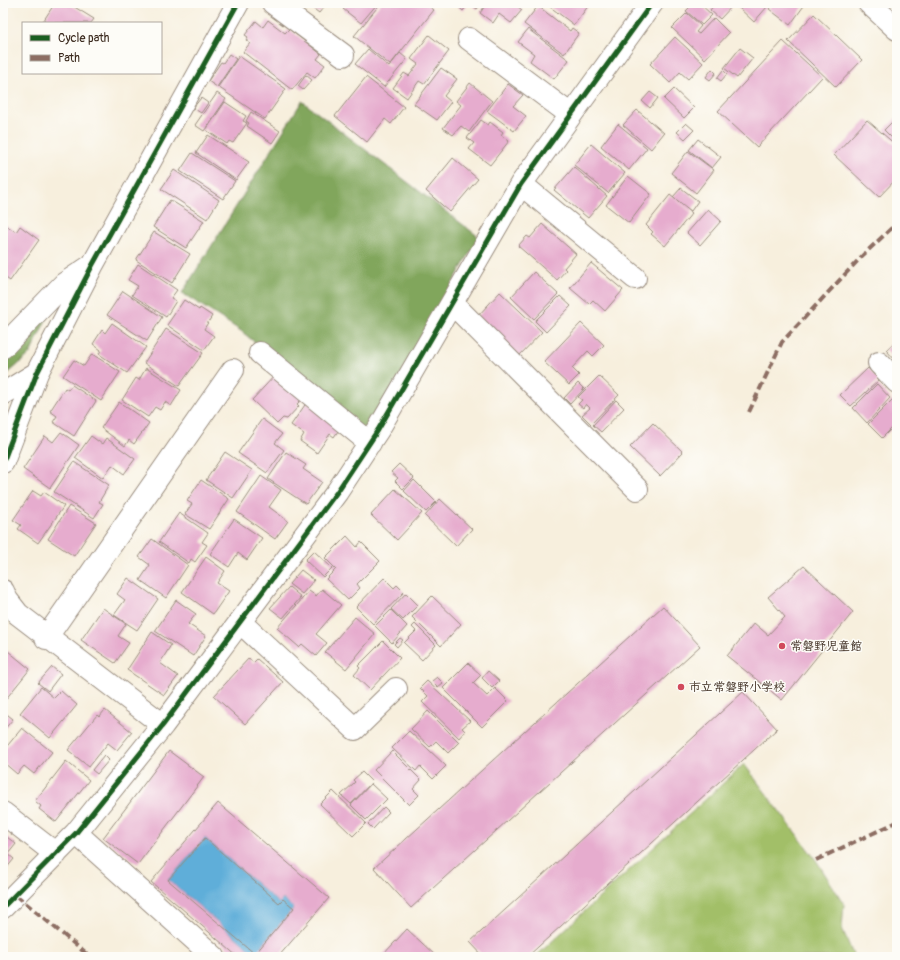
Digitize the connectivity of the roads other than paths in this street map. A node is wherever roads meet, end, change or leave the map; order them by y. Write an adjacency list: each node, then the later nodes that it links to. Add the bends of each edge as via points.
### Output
1 (238, 3): 10 (street)
2 (273, 3): 7 (street)
3 (652, 3): 8 (street)
4 (869, 3): 5 (street)
5 (897, 29)
6 (469, 39): 8 (street)
7 (343, 55)
8 (571, 115): 9 (street)
9 (521, 184): 11 (street); 12 (street)
10 (92, 266): 13 (street, via 64,284); 17 (street)
11 (635, 278)
12 (453, 304): 20 (street); 22 (street)
13 (3, 347)
14 (260, 353): 20 (street)
15 (879, 363): 18 (street)
16 (233, 370): 25 (street)
17 (37, 373): 19 (street); 21 (street)
18 (897, 382)
19 (3, 394)
20 (370, 443): 24 (street, via 337,492)
21 (3, 462)
22 (638, 489)
23 (3, 591): 25 (street, via 6,600 18,614)
24 (240, 622): 26 (street, via 355,729); 27 (street)
25 (46, 638): 27 (street)
26 (396, 689)
27 (163, 725): 29 (street)
28 (3, 813): 30 (street)
29 (76, 833): 30 (street); 32 (street)
30 (56, 854): 31 (street)
31 (3, 908)
32 (214, 957)

